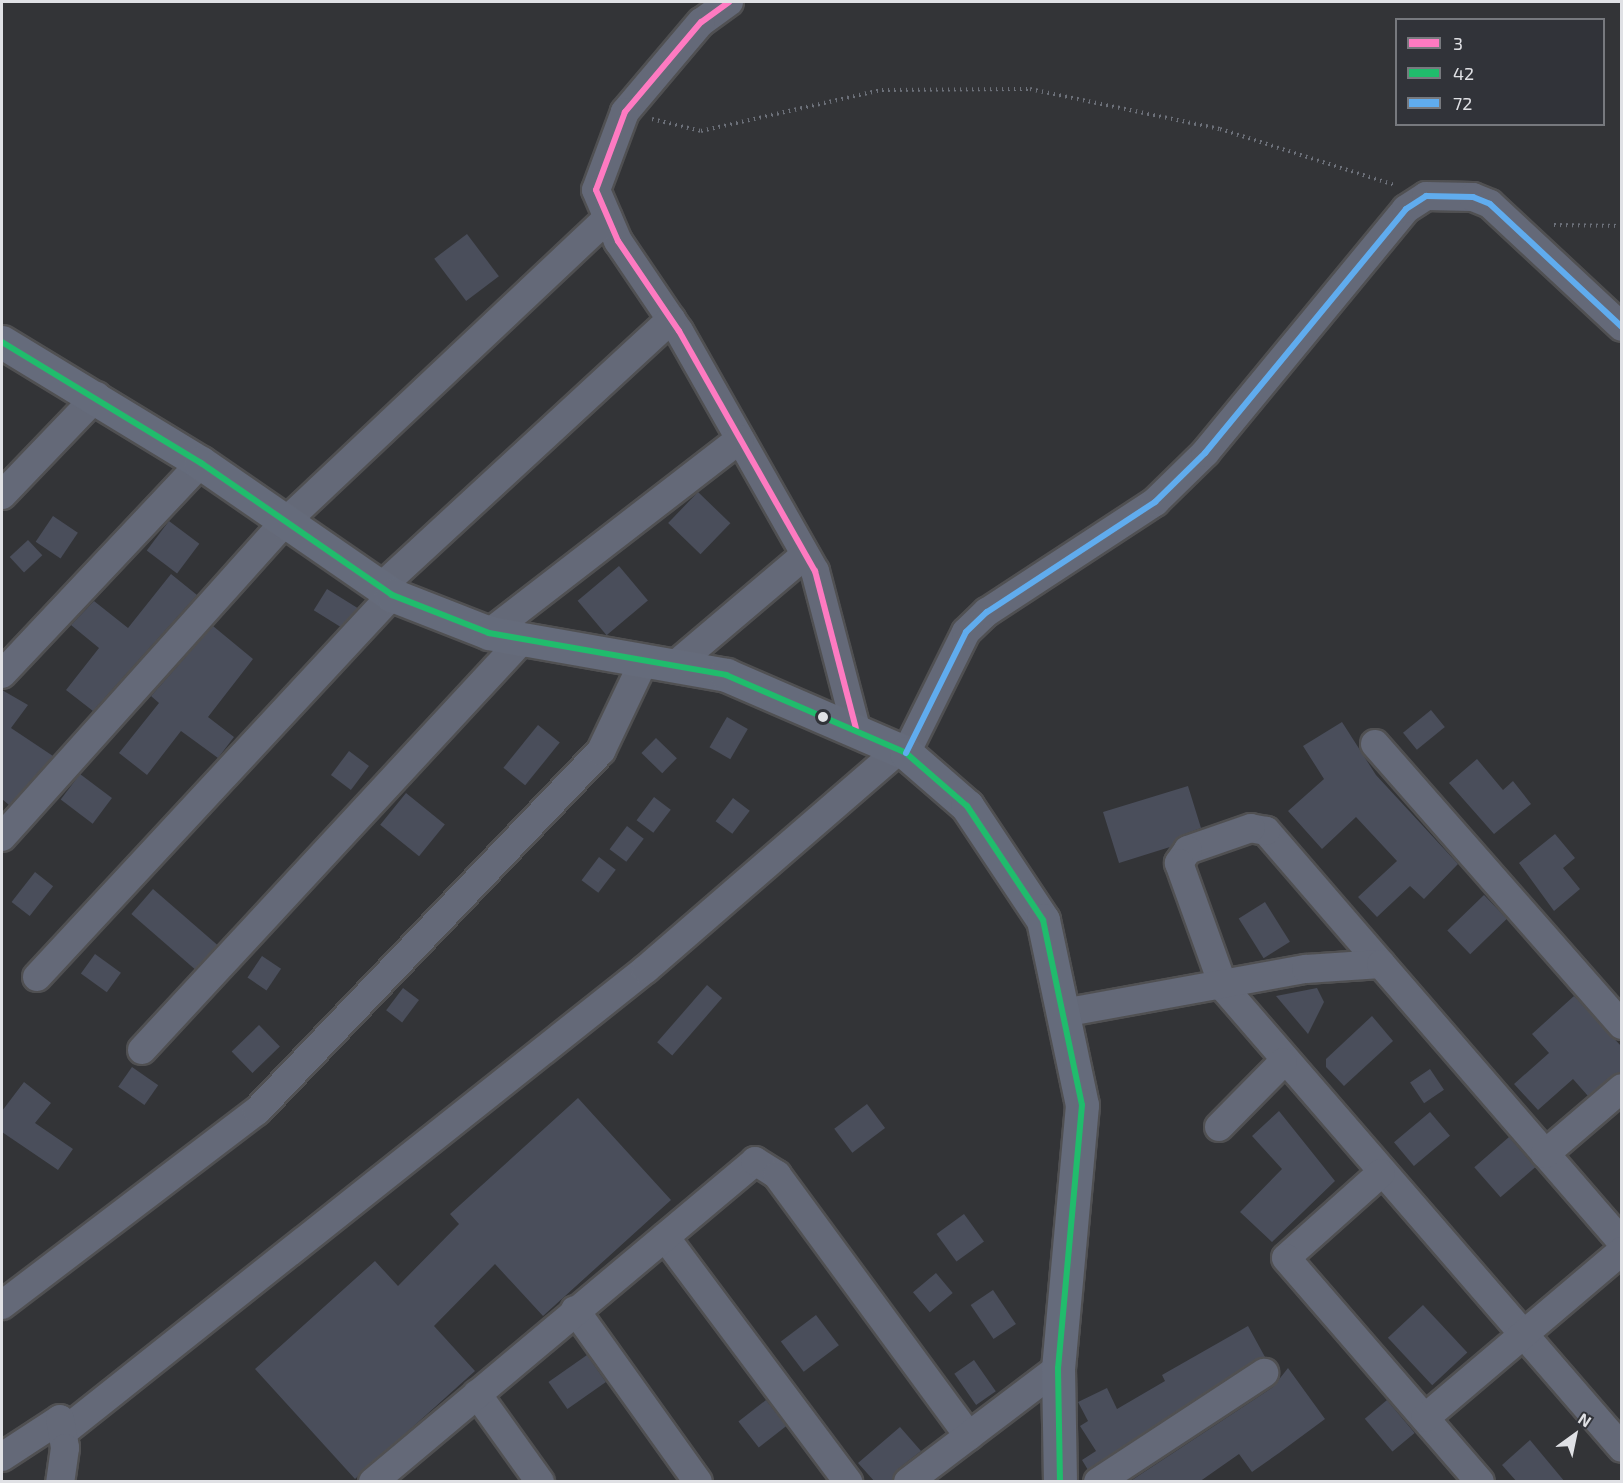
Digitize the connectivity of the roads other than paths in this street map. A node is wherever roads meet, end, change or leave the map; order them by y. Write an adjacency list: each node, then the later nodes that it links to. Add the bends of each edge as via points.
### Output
1 (729, 2): 2 (street, via 701,22 625,112 596,190)
2 (608, 219): 3 (street); 10 (street)
3 (671, 319): 7 (street); 12 (street)
4 (1622, 327): 19 (street, via 1491,204 1473,196 1426,196 1406,209 1205,453 1155,502 987,612 966,632)
5 (2, 342): 6 (main road)
6 (97, 396): 8 (main road); 9 (street)
7 (740, 438): 11 (street); 13 (street)
8 (201, 463): 10 (main road); 16 (street)
9 (2, 495)
10 (283, 524): 12 (main road); 20 (street)
11 (806, 555): 15 (street); 17 (street, via 815,571)
12 (387, 591): 13 (main road); 22 (street)
13 (489, 633): 14 (main road)
14 (523, 639): 15 (main road); 26 (street)
15 (659, 663): 17 (main road, via 726,675); 35 (street, via 601,751 257,1112)
16 (2, 674)
17 (856, 728): 19 (main road)
18 (1375, 744): 25 (street)
19 (902, 752): 24 (main road, via 967,806 1043,920); 42 (street, via 646,969)
20 (2, 837)
21 (1381, 963): 23 (street, via 1306,969); 23 (street, via 1272,836 1251,828 1188,850 1179,863); 30 (street)
22 (37, 977)
23 (1224, 988): 24 (street); 27 (street)
24 (1063, 1013): 38 (main road, via 1082,1105)
25 (1622, 1025)
26 (142, 1050)
27 (1283, 1062): 29 (street); 31 (street)
28 (1622, 1088): 30 (street)
29 (1219, 1127)
30 (1545, 1154): 33 (street)
31 (1381, 1173): 37 (street); 41 (street, via 1286,1258)
32 (665, 1237): 36 (street); 43 (street, via 748,1164 765,1164); 50 (street)
33 (1622, 1242)
34 (1622, 1251): 37 (street)
35 (2, 1305)
36 (575, 1310): 40 (street); 49 (street)
37 (1523, 1334): 41 (street); 44 (street)
38 (1058, 1368): 43 (street); 52 (main road)
39 (1264, 1373): 53 (street)
40 (477, 1394): 46 (street); 48 (street)
41 (1425, 1418): 54 (street)
42 (62, 1433): 45 (street, via 60,1419); 47 (street)
43 (969, 1436): 51 (street)
44 (1622, 1448)
45 (2, 1456)
46 (381, 1479)
47 (60, 1482)
48 (540, 1482)
49 (698, 1482)
50 (848, 1482)
51 (908, 1482)
52 (1060, 1482)
53 (1098, 1482)
54 (1480, 1482)

